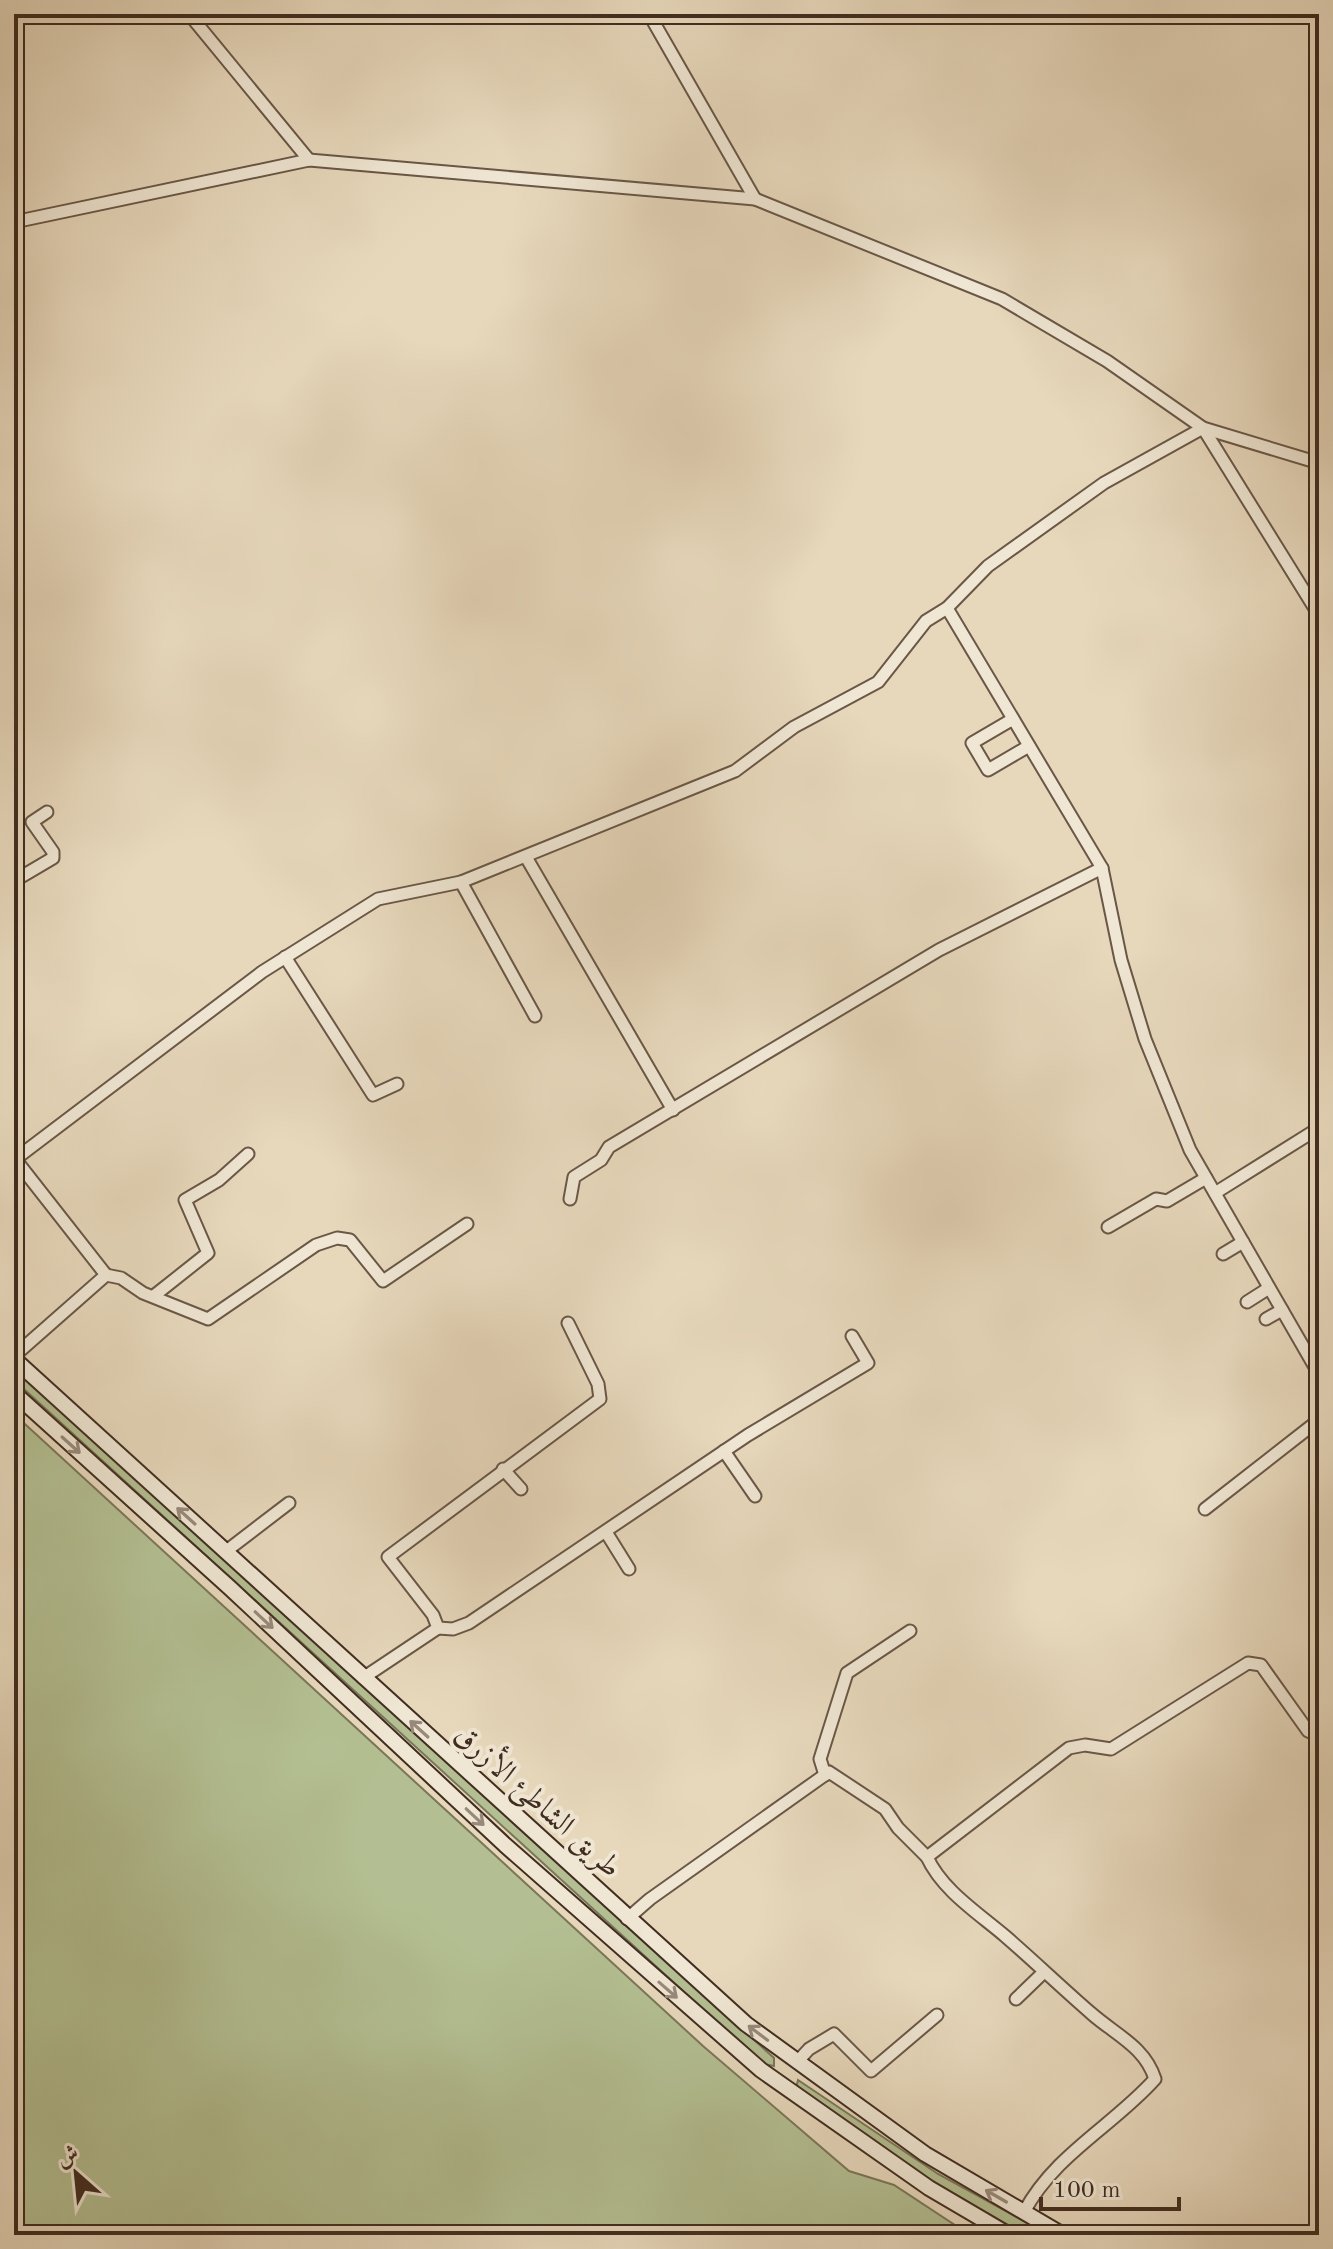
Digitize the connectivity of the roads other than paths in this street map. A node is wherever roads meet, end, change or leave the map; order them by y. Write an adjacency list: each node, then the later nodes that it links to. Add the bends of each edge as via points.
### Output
1 (189, 14): 3 (street)
2 (649, 14): 4 (street)
3 (309, 160): 4 (street); 5 (street)
4 (755, 199): 6 (street, via 1002,299 1107,361)
5 (14, 222)
6 (1203, 428): 7 (street); 8 (street, via 1104,483 988,566); 9 (street)
7 (1319, 463)
8 (947, 608): 10 (street); 13 (street, via 926,621 878,682 794,727 735,771)
9 (1319, 615)
10 (1013, 719): 11 (street); 11 (street, via 972,743 988,770)
11 (1029, 746): 14 (street)
12 (47, 812): 15 (street, via 32,822 53,858)
13 (526, 857): 16 (street); 20 (street)
14 (1102, 868): 20 (street, via 939,950); 24 (street, via 1121,960 1145,1039)
15 (14, 881)
16 (461, 882): 17 (street, via 378,899); 18 (street)
17 (285, 957): 19 (street, via 373,1095); 23 (street)
18 (535, 1016)
19 (397, 1084)
20 (673, 1110): 26 (street, via 609,1147 601,1160 574,1177)
21 (1319, 1128): 25 (street)
22 (248, 1154): 33 (street, via 185,1200 208,1253)
23 (14, 1159): 31 (street)
24 (1206, 1178): 25 (street); 28 (street)
25 (1215, 1193): 29 (street)
26 (570, 1199)
27 (467, 1224): 33 (street, via 383,1281 362,1251 350,1240 337,1238 316,1245 208,1319)
28 (1108, 1227)
29 (1243, 1242): 30 (street); 32 (street)
30 (1223, 1254)
31 (106, 1275): 33 (street); 39 (street)
32 (1269, 1288): 34 (street); 35 (street)
33 (155, 1295)
34 (1247, 1302)
35 (1282, 1310): 36 (street); 40 (street)
36 (1266, 1319)
37 (568, 1323): 44 (street, via 600,1399)
38 (852, 1336): 43 (street, via 868,1363)
39 (14, 1357): 50 (main road, طريق الشاطئ الأزرق, one-way to 39)
40 (1319, 1374)
41 (14, 1393): 64 (main road, طريق الشاطئ الأزرق, one-way to 64, via 505,1845 761,2070 929,2188)
42 (1319, 1420): 48 (street)
43 (724, 1451): 46 (street); 49 (street)
44 (503, 1469): 45 (street); 52 (street, via 388,1557)
45 (521, 1489)
46 (755, 1496)
47 (289, 1503): 50 (street)
48 (1205, 1509)
49 (606, 1532): 51 (street); 52 (street, via 469,1623)
50 (225, 1552): 54 (main road, طريق الشاطئ الأزرق)
51 (629, 1569)
52 (438, 1628): 54 (street)
53 (910, 1631): 56 (street, via 847,1673 820,1759)
54 (363, 1678): 58 (main road, طريق الشاطئ الأزرق, one-way to 54)
55 (1319, 1736): 57 (street, via 1308,1731 1261,1665 1248,1663 1111,1749 1069,1748)
56 (825, 1775): 57 (street, via 837,1776 885,1809); 58 (street)
57 (927, 1857): 59 (street, via 947,1885)
58 (627, 1919): 62 (main road, طريق الشاطئ الأزرق, one-way to 58)
59 (1044, 1972): 60 (street); 63 (street, via 1134,2045 1155,2079 1068,2155 1037,2187)
60 (1016, 1999)
61 (937, 2015): 62 (street, via 871,2071 834,2034)
62 (797, 2062): 63 (main road, طريق الشاطئ الأزرق, one-way to 62, via 925,2154)
63 (1024, 2212): 65 (main road, طريق الشاطئ الأزرق)
64 (1009, 2235)
65 (1063, 2235)

